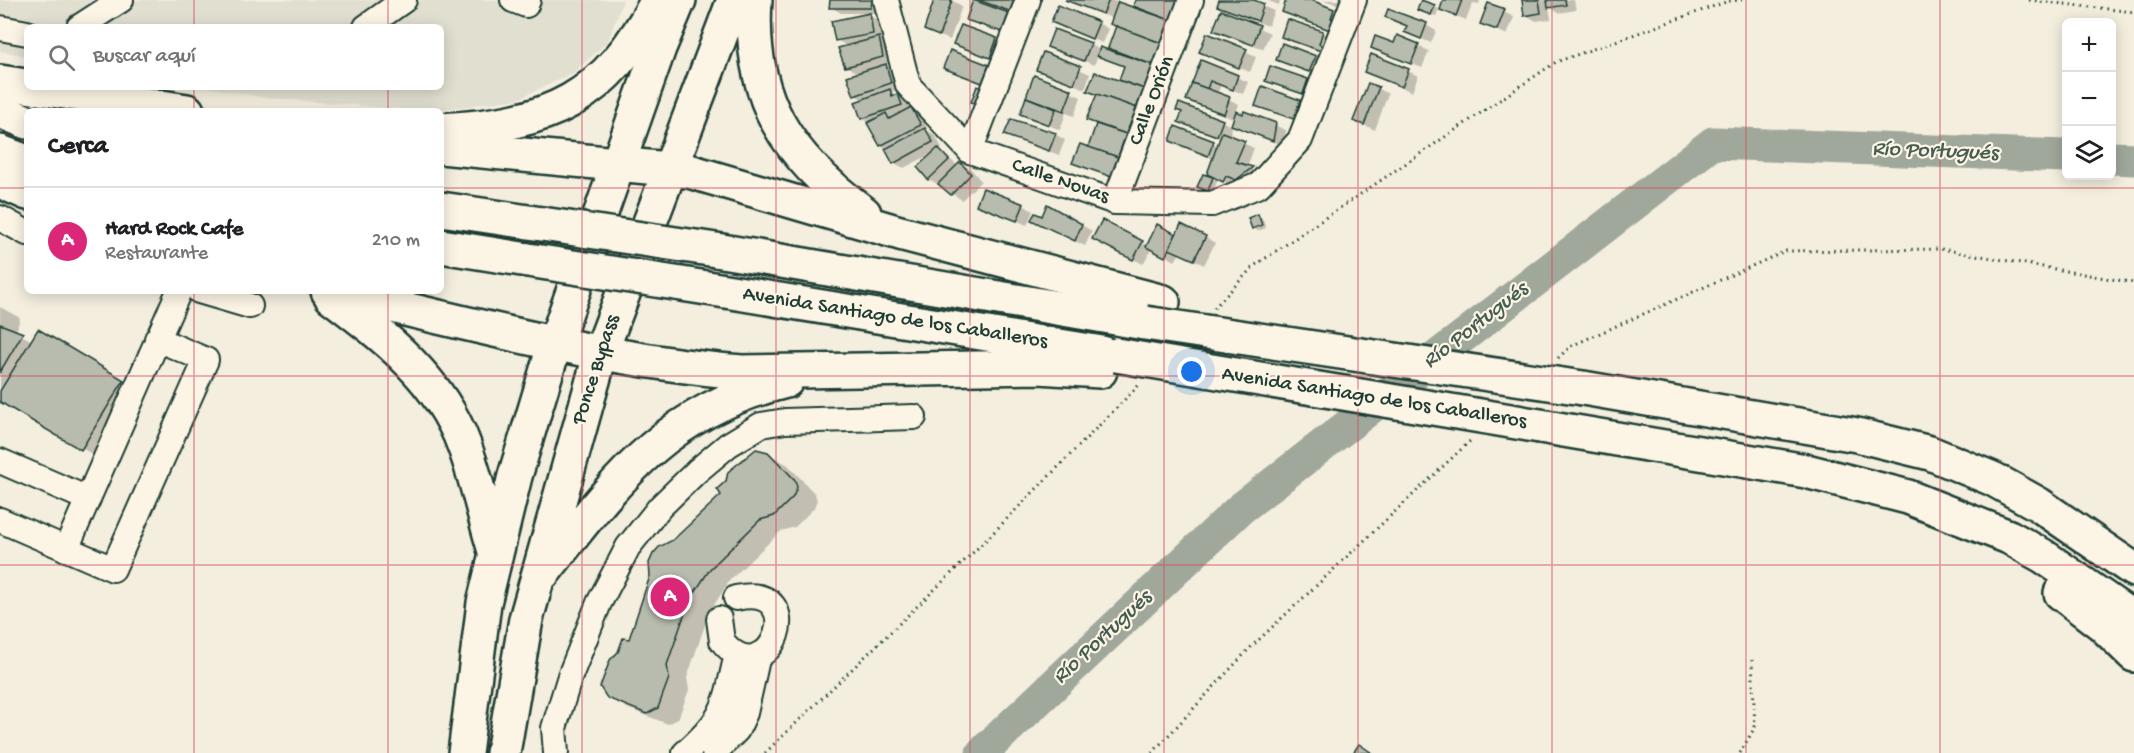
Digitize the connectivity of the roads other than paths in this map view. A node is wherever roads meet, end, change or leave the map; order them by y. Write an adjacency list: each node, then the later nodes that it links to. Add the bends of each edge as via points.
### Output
1 (121, 0): 13 (street)
2 (404, 0): 14 (street)
3 (513, 0): 4 (street, via 526,5)
4 (528, 0)
5 (658, 0): 23 (highway, via 628,51 573,100 518,122)
6 (679, 0): 28 (highway)
7 (734, 0): 29 (highway, Ponce Bypass)
8 (755, 0): 35 (highway, via 756,54 778,124 810,167 836,193)
9 (886, 0): 25 (street, Calle Novas, via 908,85)
10 (1028, 0): 25 (street)
11 (1191, 0): 32 (street, Calle Orión)
12 (1354, 0): 32 (street, Calle Novas, via 1300,140 1259,185 1212,204)
13 (84, 24)
14 (370, 24)
15 (0, 28): 16 (street)
16 (24, 32)
17 (0, 82): 18 (highway)
18 (24, 86)
19 (52, 90): 20 (highway)
20 (168, 108)
21 (0, 111): 22 (highway)
22 (24, 122)
23 (444, 130)
24 (444, 147): 28 (highway)
25 (970, 151): 32 (street, Calle Novas)
26 (0, 152): 27 (highway)
27 (24, 161)
28 (618, 164): 29 (highway); 45 (highway)
29 (671, 169): 35 (highway); 46 (highway, Ponce Bypass)
30 (0, 181): 31 (highway)
31 (24, 192)
32 (1115, 202)
33 (444, 209): 43 (highway, Avenida Santiago de los Caballeros, bridge)
34 (0, 218): 36 (street)
35 (879, 225): 43 (highway)
36 (24, 231)
37 (444, 246): 47 (highway, Avenida Santiago de los Caballeros, bridge, via 707,288)
38 (178, 294): 44 (street)
39 (209, 294): 42 (street)
40 (331, 294): 57 (highway, via 405,356 450,414 464,445)
41 (340, 294): 45 (highway)
42 (250, 306)
43 (1154, 313): 52 (highway, Avenida Santiago de los Caballeros, bridge, via 1234,336 1583,388 1897,444 1976,471)
44 (156, 339): 51 (street); 56 (street, via 206,360 113,569)
45 (555, 343): 46 (highway); 57 (highway)
46 (601, 352): 48 (highway, via 710,369); 59 (highway, Ponce Bypass)
47 (1108, 363): 48 (highway); 54 (highway, Avenida Santiago de los Caballeros, bridge, via 1164,365 1806,471 1908,497)
48 (837, 371): 59 (highway, via 747,392 675,429 641,456 604,495)
49 (914, 417): 67 (street, via 761,425 728,445 697,471 660,507 628,547 599,603 554,728)
50 (0, 461): 51 (street)
51 (87, 499): 56 (street)
52 (2038, 504): 55 (highway); 58 (highway, Avenida Santiago de los Caballeros)
53 (0, 520): 56 (street)
54 (1974, 522): 62 (highway, Avenida Santiago de los Caballeros, via 2043,556); 64 (highway, via 2006,552 2103,625)
55 (2134, 546)
56 (66, 549)
57 (495, 551): 65 (highway, via 472,680)
58 (2134, 570)
59 (535, 584): 66 (highway, Ponce Bypass, via 525,619)
60 (736, 598): 63 (street, via 758,597 778,616 774,644)
61 (719, 619): 63 (street, via 722,641)
62 (2134, 619)
63 (748, 655): 68 (street, via 723,712 708,733); 69 (street, via 746,713 737,730)
64 (2134, 655)
65 (465, 753)
66 (503, 753)
67 (556, 753)
68 (685, 753)
69 (714, 753)

